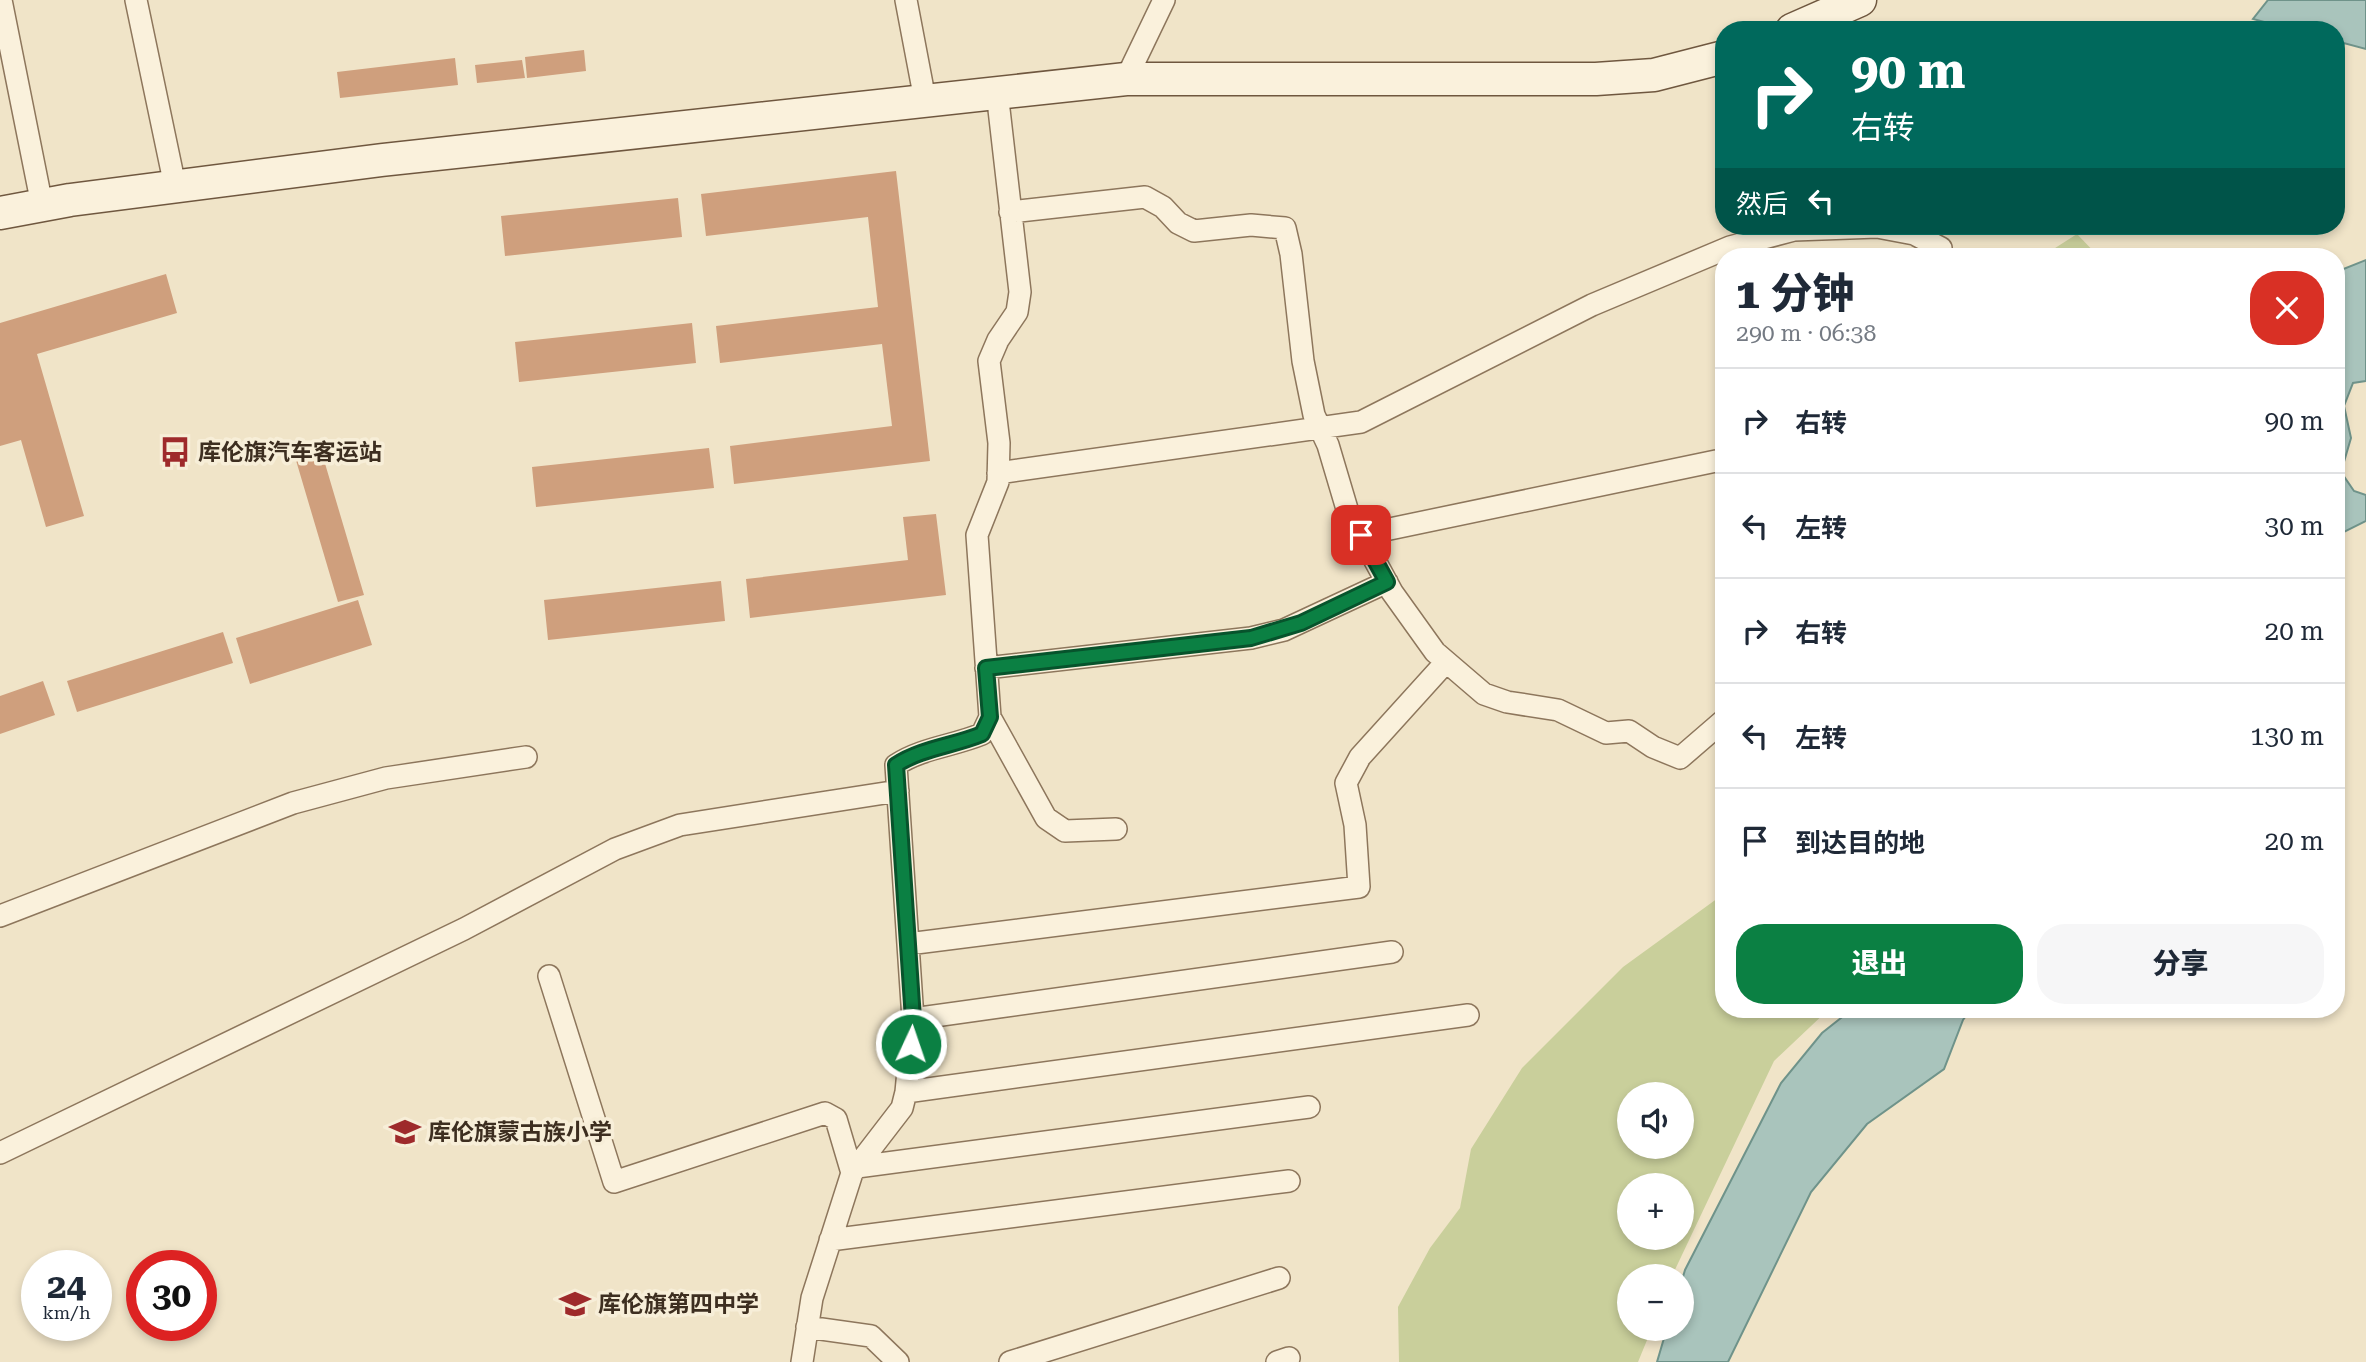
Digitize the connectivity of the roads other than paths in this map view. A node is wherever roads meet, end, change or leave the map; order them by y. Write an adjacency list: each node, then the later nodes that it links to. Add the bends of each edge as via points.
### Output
1 (1, 0): 12 (street)
2 (136, 0): 11 (street)
3 (906, 0): 10 (street)
4 (1164, 0): 8 (street)
5 (1860, 0): 6 (street)
6 (1812, 21)
7 (1715, 59): 8 (street, via 1654,75 1597,79)
8 (1126, 79): 9 (street)
9 (997, 92): 10 (street); 14 (street)
10 (925, 100): 11 (street)
11 (175, 186): 12 (street)
12 (42, 205): 13 (street)
13 (0, 212)
14 (1010, 212): 20 (street, via 1145,197 1194,231 1251,225 1285,228 1303,361); 22 (street, via 1020,292 1017,312 989,361)
15 (1775, 235): 17 (street)
16 (1916, 235): 18 (street)
17 (1728, 248)
18 (1941, 248)
19 (1715, 253): 20 (street, via 1592,305 1361,422)
20 (1320, 427): 22 (street); 23 (street, via 1347,509)
21 (1715, 461): 23 (street)
22 (998, 473): 26 (street, via 977,535)
23 (1361, 535): 24 (street)
24 (1387, 582): 25 (street); 26 (street, via 1284,630 1251,638)
25 (1446, 662): 28 (street, via 1484,694 1558,710 1606,733 1629,732 1680,758); 33 (street, via 1360,757 1346,783 1355,825 1359,887)
26 (986, 668): 27 (street)
27 (990, 717): 30 (street, via 982,734 913,753 896,765); 31 (street, via 1046,818 1065,831)
28 (1715, 728)
29 (526, 757): 32 (street, via 386,778 293,803)
30 (898, 791): 33 (street); 40 (street, via 680,825 615,849 464,929)
31 (1116, 829)
32 (0, 916)
33 (908, 944): 37 (street)
34 (1392, 952): 37 (street)
35 (549, 976): 41 (street, via 614,1182 825,1114 836,1119)
36 (1468, 1015): 38 (street)
37 (913, 1019): 38 (street)
38 (906, 1092): 41 (street, via 902,1108)
39 (1310, 1107): 41 (street)
40 (0, 1153)
41 (854, 1170): 43 (street)
42 (1289, 1181): 43 (street)
43 (830, 1240): 45 (street)
44 (1279, 1278): 48 (street)
45 (807, 1327): 46 (street); 47 (street, via 871,1336)
46 (802, 1362)
47 (898, 1362)
48 (1010, 1362)

